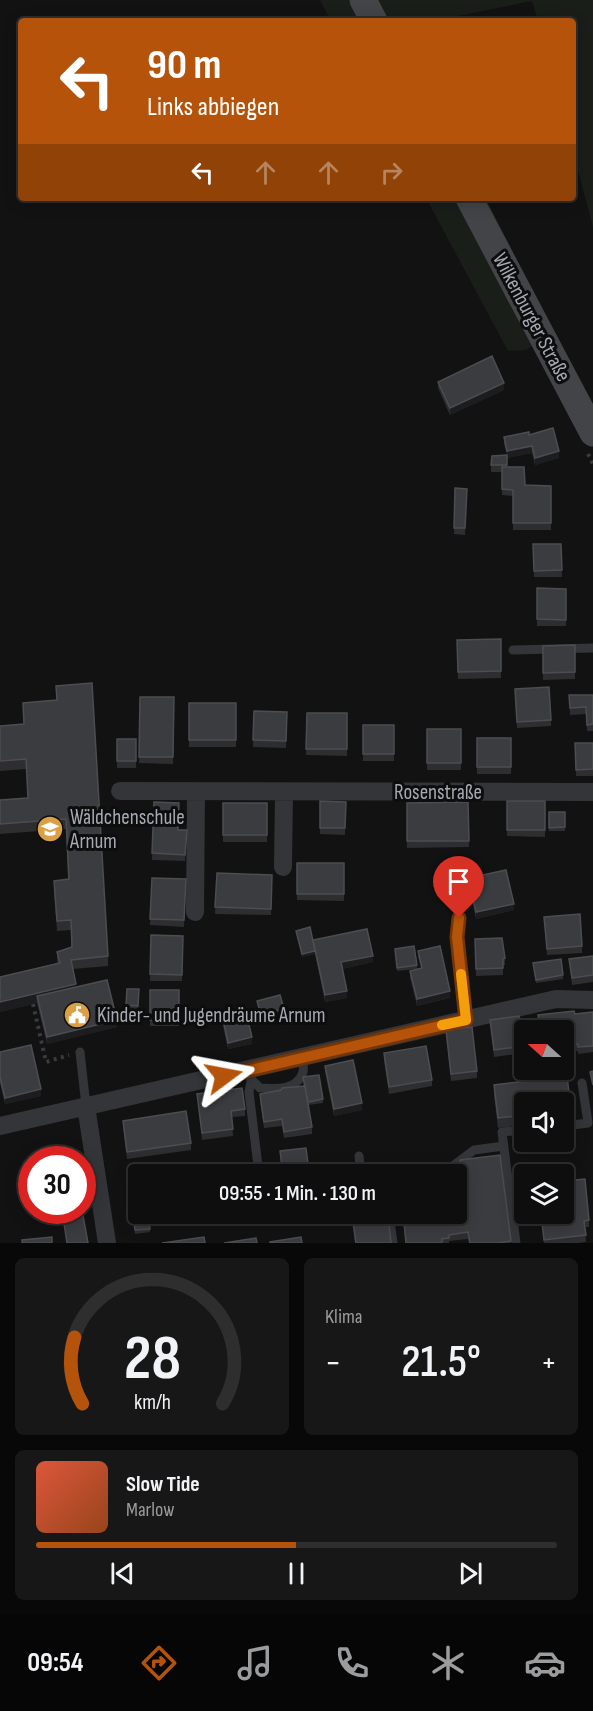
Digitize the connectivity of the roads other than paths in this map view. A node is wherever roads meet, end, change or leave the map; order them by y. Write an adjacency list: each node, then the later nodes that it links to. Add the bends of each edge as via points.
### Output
1 (363, 0): 2 (main road)
2 (372, 18)
3 (471, 201): 4 (main road, Wilkenburger Straße)
4 (593, 433)
5 (593, 648): 6 (lane)
6 (513, 650)
7 (120, 791): 8 (street, Rosenstraße)
8 (196, 792): 9 (street, Rosenstraße); 12 (street)
9 (284, 792): 10 (street, Rosenstraße); 11 (street)
10 (593, 792)
11 (284, 867)
12 (195, 912)
13 (459, 918): 15 (lane, via 457,937)
14 (593, 1000): 15 (street, via 556,999)
15 (466, 1020): 17 (street)
16 (80, 1052): 20 (lane)
17 (303, 1058): 18 (street); 18 (lane, via 303,1073 287,1088 260,1088)
18 (249, 1076): 20 (street); 26 (lane)
19 (582, 1083): 21 (lane, via 588,1123)
20 (86, 1106): 22 (street); 30 (street)
21 (574, 1125)
22 (0, 1126)
23 (514, 1131): 24 (lane, via 502,1132)
24 (504, 1146): 28 (lane, via 474,1150); 32 (lane)
25 (359, 1156): 27 (lane)
26 (258, 1164)
27 (360, 1164)
28 (455, 1164)
29 (390, 1224): 31 (lane)
30 (107, 1243)
31 (393, 1243)
32 (516, 1243)

